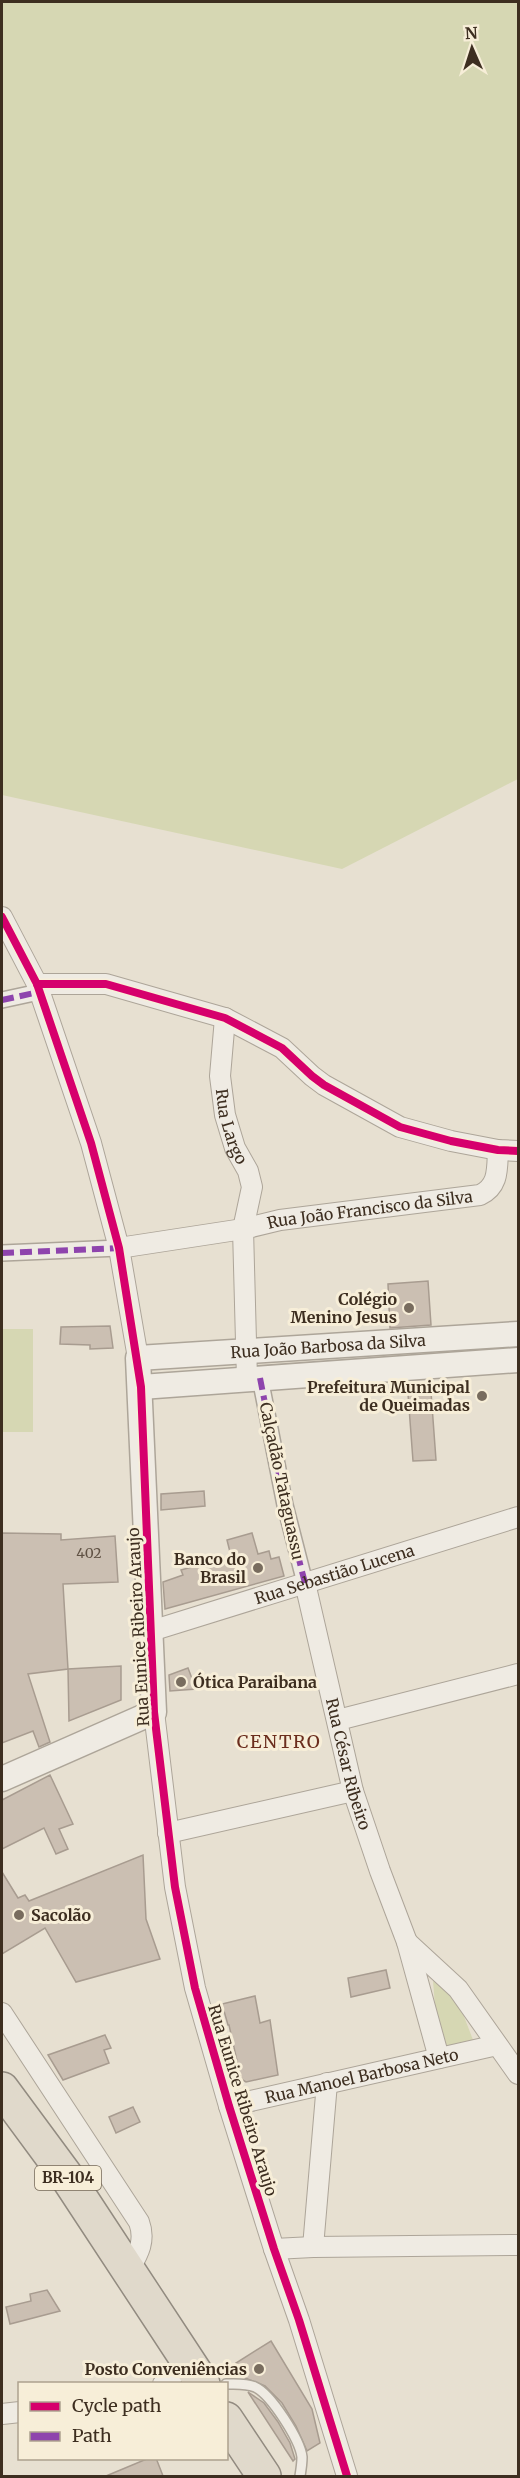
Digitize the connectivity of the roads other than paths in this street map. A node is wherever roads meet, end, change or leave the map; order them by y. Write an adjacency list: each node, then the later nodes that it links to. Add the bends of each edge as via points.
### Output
1 (2, 917): 2 (street, Rua Eunice Ribeiro Araujo)
2 (38, 988): 3 (street); 4 (street, via 106,984); 8 (street, Rua Eunice Ribeiro Araujo, via 91,1143)
3 (2, 1000)
4 (225, 1018): 5 (street, via 282,1048 318,1080 400,1127); 7 (street, Rua Largo, via 220,1076 225,1115 252,1187)
5 (498, 1150): 6 (street); 7 (street, Rua João Francisco da Silva, via 494,1185 480,1195 280,1220)
6 (519, 1150)
7 (243, 1230): 8 (street, Rua João Francisco da Silva); 11 (street, Rua Largo)
8 (120, 1248): 9 (street); 12 (street, Rua Eunice Ribeiro Araujo)
9 (2, 1253)
10 (519, 1334): 11 (street, Rua João Barbosa da Silva)
11 (244, 1352): 12 (street, Rua João Barbosa da Silva); 14 (street, Rua Largo)
12 (138, 1358): 15 (street, Rua Eunice Ribeiro Araujo)
13 (519, 1360): 14 (street, Rua João Barbosa da Silva)
14 (254, 1379): 15 (street, Rua João Barbosa da Silva); 17 (street, Calçadão Tataguassu)
15 (141, 1387): 18 (street, Rua Eunice Ribeiro Araujo)
16 (519, 1517): 17 (street, Rua Sebastião Lucena)
17 (305, 1583): 18 (street, Rua Sebastião Lucena); 21 (street, Rua César Ribeiro)
18 (151, 1631): 20 (street, Rua Eunice Ribeiro Araujo)
19 (519, 1674): 21 (street)
20 (154, 1712): 22 (street); 24 (street, Rua Eunice Ribeiro Araujo)
21 (338, 1720): 23 (street, Rua César Ribeiro)
22 (2, 1779)
23 (353, 1791): 24 (street); 25 (street, Rua César Ribeiro)
24 (168, 1833): 32 (street, Rua Eunice Ribeiro Araujo, via 193,1978)
25 (407, 1942): 27 (street, Rua César Ribeiro, via 458,1989); 28 (street, Rua César Ribeiro)
26 (2, 2013): 33 (street)
27 (497, 2045): 28 (street, Rua Manoel Barbosa Neto); 29 (street, Rua César Ribeiro)
28 (440, 2058): 30 (street, Rua Manoel Barbosa Neto)
29 (519, 2074)
30 (327, 2083): 32 (street, Rua Manoel Barbosa Neto); 36 (street)
31 (2, 2089): 34 (highway, BR-104)
32 (229, 2106): 37 (street, Rua Eunice Ribeiro Araujo)
33 (97, 2159): 34 (street); 38 (street, via 133,2210 143,2233)
34 (67, 2177): 38 (highway, BR-104)
35 (519, 2245): 36 (street)
36 (313, 2247): 37 (street)
37 (274, 2249): 47 (street, Rua Eunice Ribeiro Araujo)
38 (129, 2270): 39 (highway, BR-104)
39 (196, 2372): 40 (street)
40 (168, 2382)
41 (228, 2384): 46 (lane, via 244,2384 266,2394 298,2442 302,2458)
42 (18, 2412): 43 (street)
43 (2, 2414)
44 (228, 2422): 45 (highway)
45 (264, 2476)
46 (300, 2476)
47 (346, 2476)

